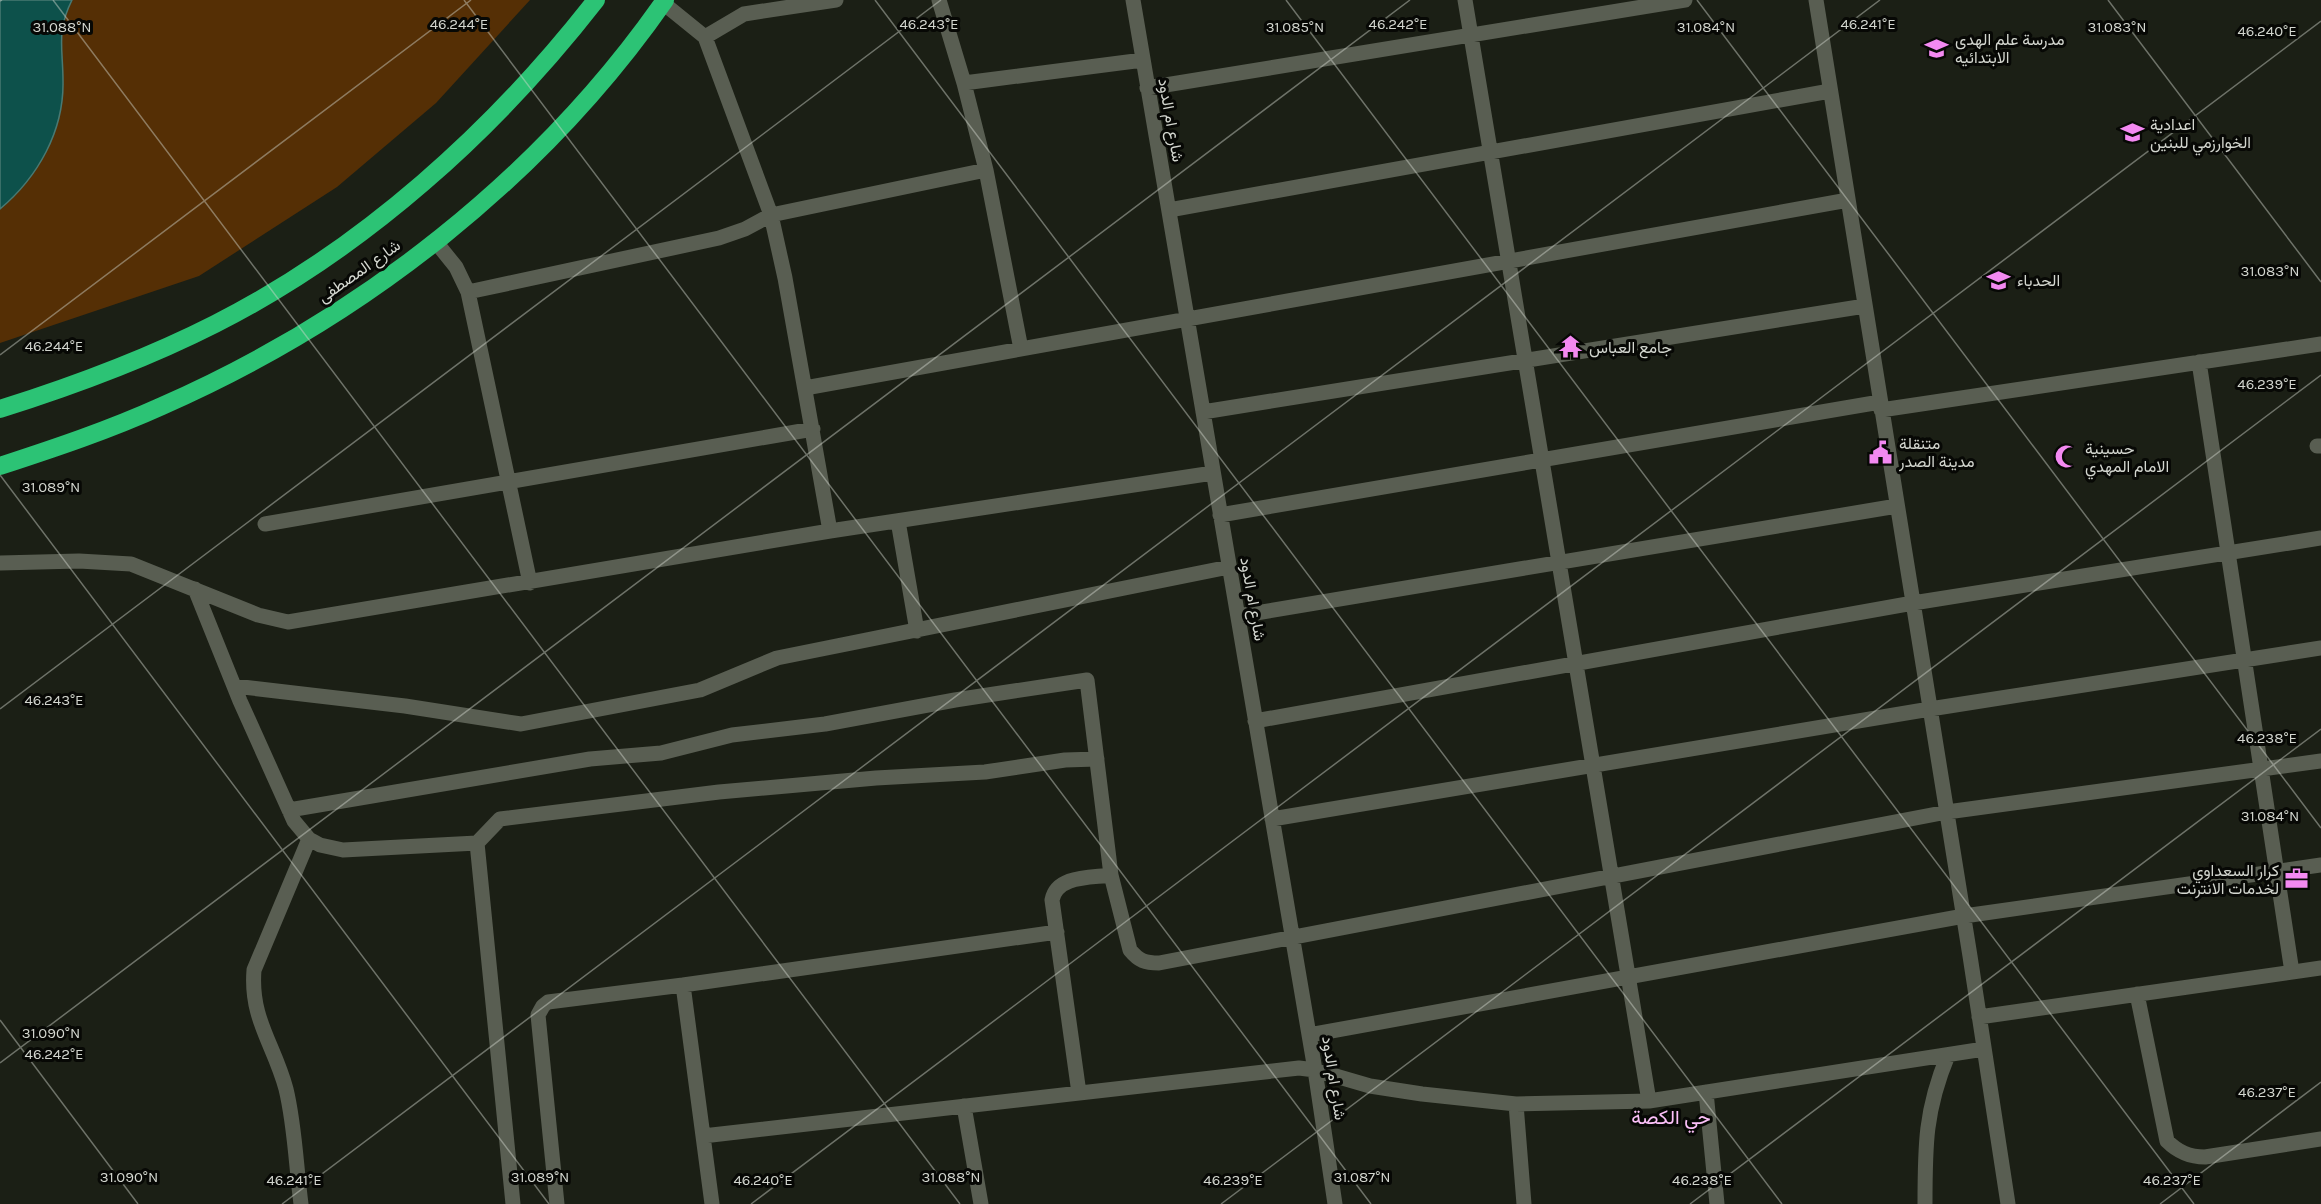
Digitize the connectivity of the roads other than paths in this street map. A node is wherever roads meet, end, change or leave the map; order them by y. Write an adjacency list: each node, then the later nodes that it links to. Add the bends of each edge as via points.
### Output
1 (596, 0): 32 (highway, شارع المصطفى, via 504,106 433,172 341,247 216,324 139,359)
2 (836, 0): 11 (street, via 744,14)
3 (939, 0): 13 (street)
4 (1132, 0): 12 (street, شارع ام الدود)
5 (1465, 0): 10 (street)
6 (1686, 0): 9 (street)
7 (1816, 0): 15 (street)
8 (664, 1): 11 (street); 21 (highway, شارع المصطفى, via 607,76 548,141)
9 (1604, 7): 10 (street)
10 (1471, 35): 14 (street); 16 (street)
11 (705, 37): 20 (street)
12 (1143, 60): 13 (street); 14 (street, شارع ام الدود)
13 (963, 83): 17 (street)
14 (1148, 88): 19 (street, شارع ام الدود)
15 (1830, 91): 16 (street); 18 (street)
16 (1491, 152): 19 (street); 22 (street)
17 (986, 170): 20 (street); 27 (street)
18 (1848, 200): 22 (street); 24 (street)
19 (1169, 210): 25 (street, شارع ام الدود)
20 (771, 215): 23 (street, via 719,238); 30 (street)
21 (435, 241): 23 (street, via 456,267); 36 (highway, شارع المصطفى, via 373,288 303,333 228,374 137,417)
22 (1509, 261): 25 (street); 28 (street)
23 (468, 292): 38 (street)
24 (1865, 306): 28 (street); 31 (street)
25 (1187, 319): 27 (street); 33 (street, شارع ام الدود)
26 (2321, 344): 29 (street)
27 (1021, 349): 30 (street)
28 (1525, 361): 33 (street); 35 (street)
29 (2199, 362): 31 (street); 45 (street)
30 (805, 388): 34 (street)
31 (1880, 406): 35 (street); 39 (street)
32 (0, 409)
33 (1203, 412): 37 (street, شارع ام الدود)
34 (813, 429): 38 (street); 43 (street)
35 (1542, 460): 40 (street); 47 (street)
36 (0, 466)
37 (1213, 472): 40 (street, شارع ام الدود); 41 (street)
38 (508, 482): 42 (street); 49 (street)
39 (1897, 506): 47 (street); 51 (street)
40 (1220, 515): 48 (street, شارع ام الدود)
41 (898, 521): 43 (street); 53 (street)
42 (265, 524)
43 (830, 531): 49 (street)
44 (2321, 538): 45 (street)
45 (2228, 553): 51 (street); 55 (street)
46 (0, 563): 50 (street, via 131,564)
47 (1559, 563): 52 (street); 56 (street)
48 (1229, 567): 52 (street, شارع ام الدود); 53 (street)
49 (530, 583): 50 (street, via 288,622 258,615)
50 (195, 589): 57 (street)
51 (1913, 603): 56 (street); 58 (street)
52 (1238, 616): 59 (street, شارع ام الدود)
53 (917, 631): 57 (street, via 777,658 700,690 522,724)
54 (2321, 648): 55 (street)
55 (2244, 660): 58 (street); 63 (street)
56 (1576, 664): 59 (street); 62 (street)
57 (234, 686): 64 (street)
58 (1930, 709): 62 (street); 65 (street)
59 (1256, 721): 66 (street, شارع ام الدود)
60 (1097, 759): 64 (street, via 1087,680 825,724 732,735 661,753 590,759); 68 (street, via 985,772 718,792 500,819); 71 (street)
61 (2321, 761): 63 (street)
62 (1593, 765): 66 (street); 72 (street)
63 (2261, 769): 65 (street); 70 (street)
64 (289, 810): 67 (street)
65 (1947, 812): 72 (street); 73 (street)
66 (1272, 819): 75 (street, شارع ام الدود)
67 (309, 839): 68 (street, via 343,850); 93 (street, via 254,970 253,983 259,1022 280,1068 286,1092)
68 (477, 843): 94 (street)
69 (2321, 865): 70 (street)
70 (2277, 871): 73 (street); 77 (street)
71 (1111, 875): 74 (street, via 1059,885 1052,900); 75 (street, via 1130,950 1146,963)
72 (1611, 877): 75 (street); 78 (street)
73 (1964, 916): 78 (street); 81 (street)
74 (1057, 932): 79 (street); 87 (street)
75 (1293, 939): 82 (street, شارع ام الدود)
76 (2321, 968): 77 (street)
77 (2292, 972): 80 (street)
78 (1628, 977): 82 (street); 88 (street)
79 (682, 985): 91 (street); 95 (street, via 555,1000 540,1010)
80 (2137, 994): 81 (street); 92 (street, via 2167,1141 2173,1147 2187,1155 2205,1157)
81 (1979, 1017): 83 (street)
82 (1309, 1035): 85 (street, شارع ام الدود)
83 (1984, 1049): 84 (street); 102 (street)
84 (1948, 1055): 86 (street); 101 (street, via 1928,1119)
85 (1315, 1070): 87 (street, via 1288,1069); 89 (street, via 1370,1086); 98 (street, شارع ام الدود)
86 (1706, 1092): 88 (street); 100 (street)
87 (1079, 1093): 90 (street)
88 (1649, 1101): 89 (street)
89 (1516, 1104): 99 (street)
90 (964, 1106): 91 (street); 97 (street)
91 (703, 1136): 96 (street)
92 (2321, 1139)
93 (301, 1204)
94 (513, 1204)
95 (556, 1204)
96 (712, 1204)
97 (981, 1204)
98 (1335, 1204)
99 (1524, 1204)
100 (1717, 1204)
101 (1925, 1204)
102 (2008, 1204)

